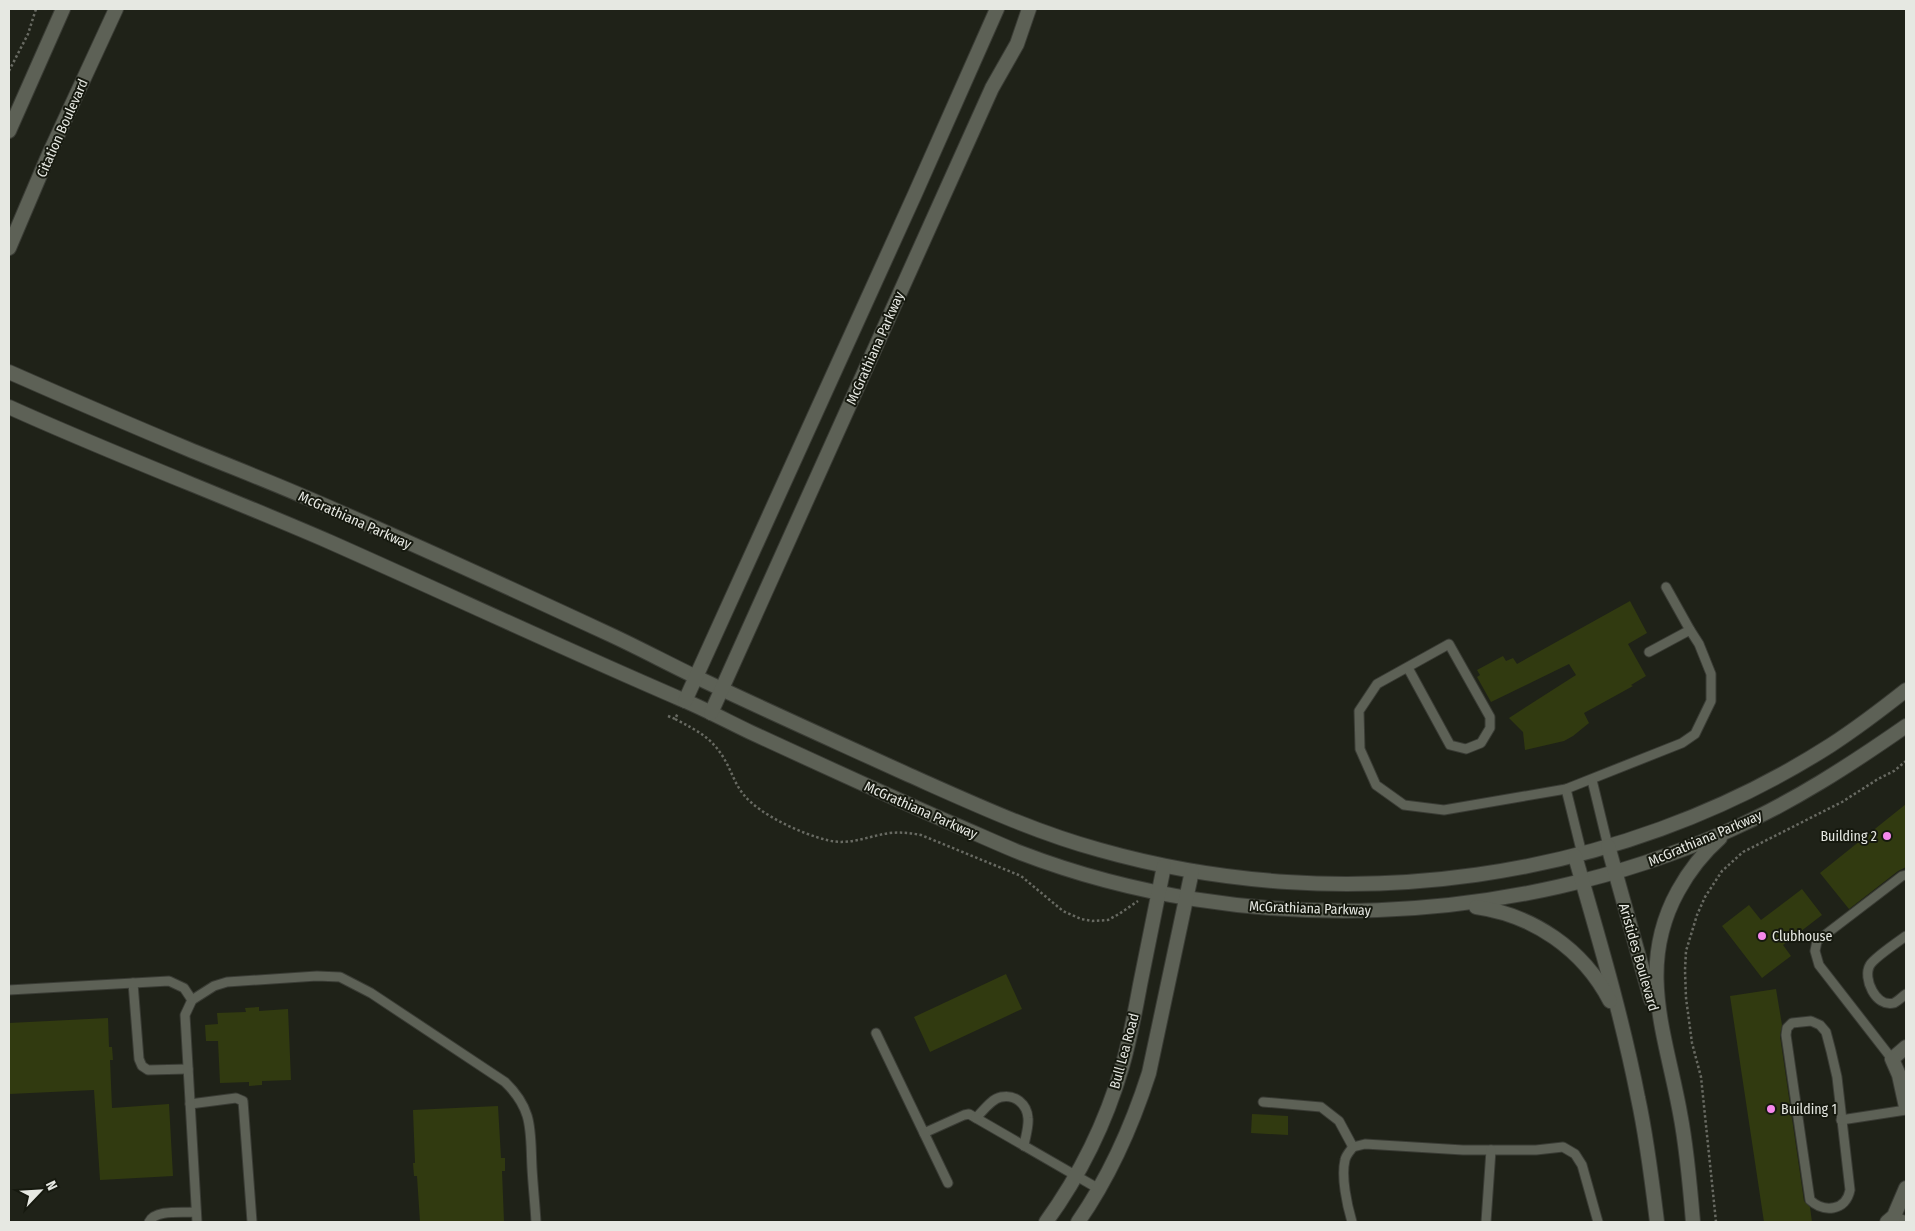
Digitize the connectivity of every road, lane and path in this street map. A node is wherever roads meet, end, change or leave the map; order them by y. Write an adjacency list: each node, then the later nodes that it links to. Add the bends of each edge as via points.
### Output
1 (36, 9): 6 (path, via 28,34)
2 (63, 9): 7 (street)
3 (116, 9): 8 (street, Citation Boulevard)
4 (997, 9): 15 (street, McGrathiana Parkway)
5 (1029, 9): 16 (street, McGrathiana Parkway, via 1017,44 988,97)
6 (9, 71)
7 (9, 131)
8 (9, 248)
9 (9, 372): 15 (street, McGrathiana Parkway, via 309,498)
10 (9, 407): 18 (street, McGrathiana Parkway, via 321,539)
11 (1666, 587): 12 (lane)
12 (1690, 630): 13 (lane); 23 (lane, via 1711,674 1711,701 1695,734 1682,743)
13 (1649, 652)
14 (1408, 668): 14 (lane, via 1449,644 1490,717 1490,728 1481,743 1466,749 1450,745); 24 (lane, via 1377,684 1359,711 1360,749 1376,785 1404,805 1444,810)
15 (697, 677): 16 (street, McGrathiana Parkway); 18 (street, McGrathiana Parkway)
16 (723, 689): 19 (street, McGrathiana Parkway); 28 (street, McGrathiana Parkway, via 1004,817 1098,850)
17 (1906, 690): 26 (street, McGrathiana Parkway, via 1838,741 1773,778 1711,808)
18 (685, 700): 19 (street, McGrathiana Parkway)
19 (711, 713): 33 (street, McGrathiana Parkway, via 861,784 1021,853 1076,872)
20 (674, 719): 33 (path, via 709,738 719,749 742,793 752,805 809,835 845,843 890,833 921,834 1021,876 1071,916 1092,922 1108,920)
21 (1906, 726): 25 (street, McGrathiana Parkway, via 1817,785)
22 (1906, 761): 73 (path, via 1894,772 1842,802 1742,852 1722,872 1697,915 1686,951 1686,989 1692,1043 1701,1077)
23 (1592, 780): 24 (lane); 26 (lane)
24 (1566, 789): 27 (lane)
25 (1734, 828): 30 (street, McGrathiana Parkway, via 1664,857); 46 (street, Aristides Boulevard, via 1704,853 1686,876 1660,933 1656,981)
26 (1608, 846): 27 (street, McGrathiana Parkway); 30 (street, Aristides Boulevard)
27 (1579, 855): 29 (street, McGrathiana Parkway, via 1472,876 1384,884 1270,881); 32 (street)
28 (1164, 866): 29 (street, McGrathiana Parkway); 33 (street, Bull Lea Road)
29 (1192, 871): 34 (street, Bull Lea Road)
30 (1615, 872): 32 (street, McGrathiana Parkway); 46 (street, Aristides Boulevard)
31 (1906, 875): 44 (lane, via 1817,941 1815,951 1819,964)
32 (1582, 881): 35 (street, McGrathiana Parkway, via 1506,898); 42 (street)
33 (1158, 892): 34 (street, McGrathiana Parkway); 56 (street, Bull Lea Road, via 1123,1065 1109,1105)
34 (1186, 897): 35 (street, McGrathiana Parkway, via 1249,906 1323,910); 59 (street, Bull Lea Road, via 1149,1073 1120,1150)
35 (1460, 904): 42 (street, via 1515,916 1560,940 1592,971 1604,989)
36 (1906, 936): 39 (lane, via 1870,964 1868,974 1869,986 1881,1001 1895,1002)
37 (133, 983): 38 (lane); 40 (lane, via 169,982 184,988); 45 (lane, via 142,1066 148,1070)
38 (9, 990)
39 (1906, 994)
40 (192, 1000): 45 (lane, via 185,1015); 65 (lane, via 227,982 317,976 340,977 371,993 516,1092 531,1128)
41 (876, 1033): 52 (lane)
42 (1624, 1036): 71 (street, via 1640,1108)
43 (1906, 1047): 44 (street)
44 (1892, 1059): 49 (street)
45 (188, 1069): 48 (lane)
46 (1670, 1069): 72 (street, Aristides Boulevard, via 1688,1161)
47 (1263, 1102): 54 (lane, via 1321,1107 1339,1122)
48 (190, 1104): 60 (lane); 64 (lane, via 236,1098 243,1101)
49 (1906, 1108): 51 (lane)
50 (976, 1118): 52 (lane, via 964,1115); 53 (lane); 53 (lane, via 1000,1097 1014,1097 1024,1105 1028,1119)
51 (1842, 1120): 51 (lane, via 1837,1078 1826,1032 1820,1024 1811,1021 1792,1023 1786,1035 1810,1200 1822,1208 1841,1206 1848,1199 1850,1190)
52 (924, 1133): 57 (lane)
53 (1024, 1146): 56 (lane)
54 (1353, 1147): 55 (lane, via 1393,1144); 68 (lane, via 1345,1158 1344,1171 1347,1207)
55 (1491, 1150): 69 (lane); 70 (lane, via 1563,1147 1575,1154 1582,1164)
56 (1076, 1177): 59 (lane); 66 (street, Bull Lea Road)
57 (948, 1183)
58 (1906, 1188): 61 (street)
59 (1099, 1189): 67 (street, Bull Lea Road)
60 (196, 1212): 62 (lane, via 156,1215); 63 (lane)
61 (1895, 1220)
62 (149, 1222)
63 (197, 1222)
64 (252, 1222)
65 (536, 1222)
66 (1046, 1222)
67 (1078, 1222)
68 (1352, 1222)
69 (1486, 1222)
70 (1598, 1222)
71 (1657, 1222)
72 (1693, 1222)
73 (1716, 1222)

